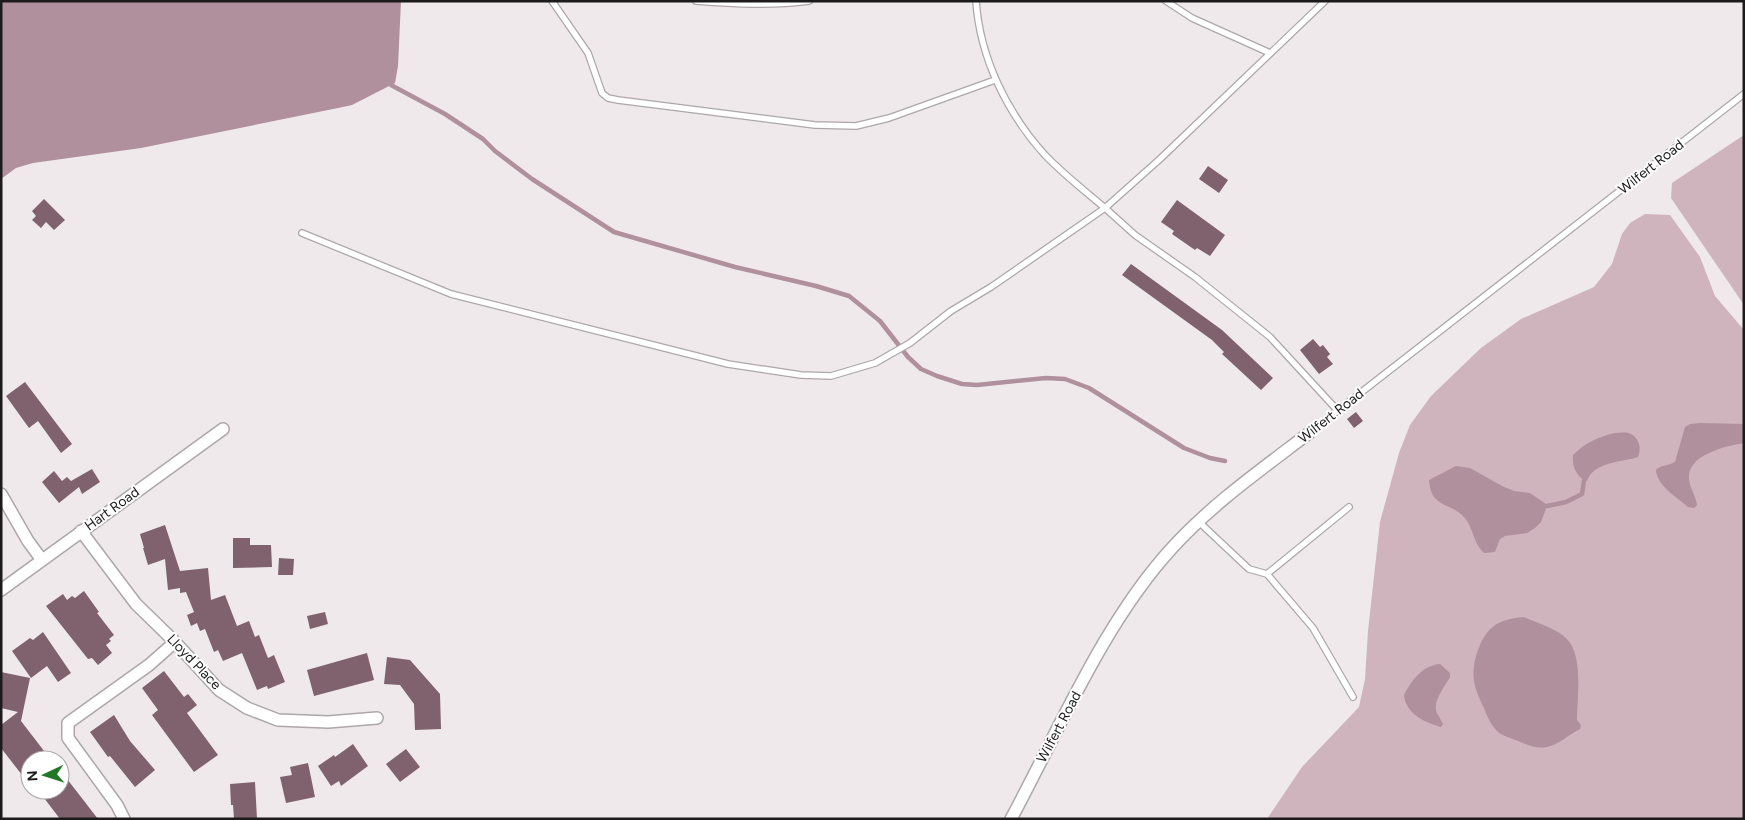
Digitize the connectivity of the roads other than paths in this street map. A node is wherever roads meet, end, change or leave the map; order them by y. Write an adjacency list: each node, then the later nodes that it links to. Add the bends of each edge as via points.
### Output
1 (552, 1): 8 (lane, via 588,53 602,93 618,100 815,125 856,126 889,118)
2 (696, 1): 3 (lane, via 741,5)
3 (809, 1)
4 (976, 1): 8 (lane, via 983,41)
5 (1166, 1): 7 (lane, via 1192,18)
6 (1325, 1): 7 (lane)
7 (1270, 53): 10 (lane)
8 (995, 80): 10 (lane, via 1019,121 1045,155)
9 (1744, 94): 12 (lane, Wilfert Road)
10 (1105, 208): 11 (lane, via 951,311 910,343 875,362 831,376 728,364 450,294); 12 (lane, via 1135,235 1195,277 1270,337)
11 (302, 233)
12 (1338, 411): 14 (lane, Wilfert Road)
13 (223, 429): 18 (street, Hart Road)
14 (1308, 434): 17 (street, Wilfert Road)
15 (1, 494): 19 (street)
16 (1349, 507): 20 (lane)
17 (1199, 522): 20 (lane, via 1249,569); 26 (street, Wilfert Road, via 1172,548 1131,600 1096,657)
18 (82, 531): 19 (street, Hart Road); 22 (street, Lloyd Place, via 136,604)
19 (42, 560): 21 (street, Hart Road)
20 (1267, 574): 23 (lane, via 1313,628)
21 (1, 590)
22 (175, 642): 24 (street, Lloyd Place, via 219,690 246,708 278,720 328,722); 25 (street, via 149,665 68,722 68,738)
23 (1353, 697)
24 (377, 718)
25 (124, 819)
26 (1011, 819)

